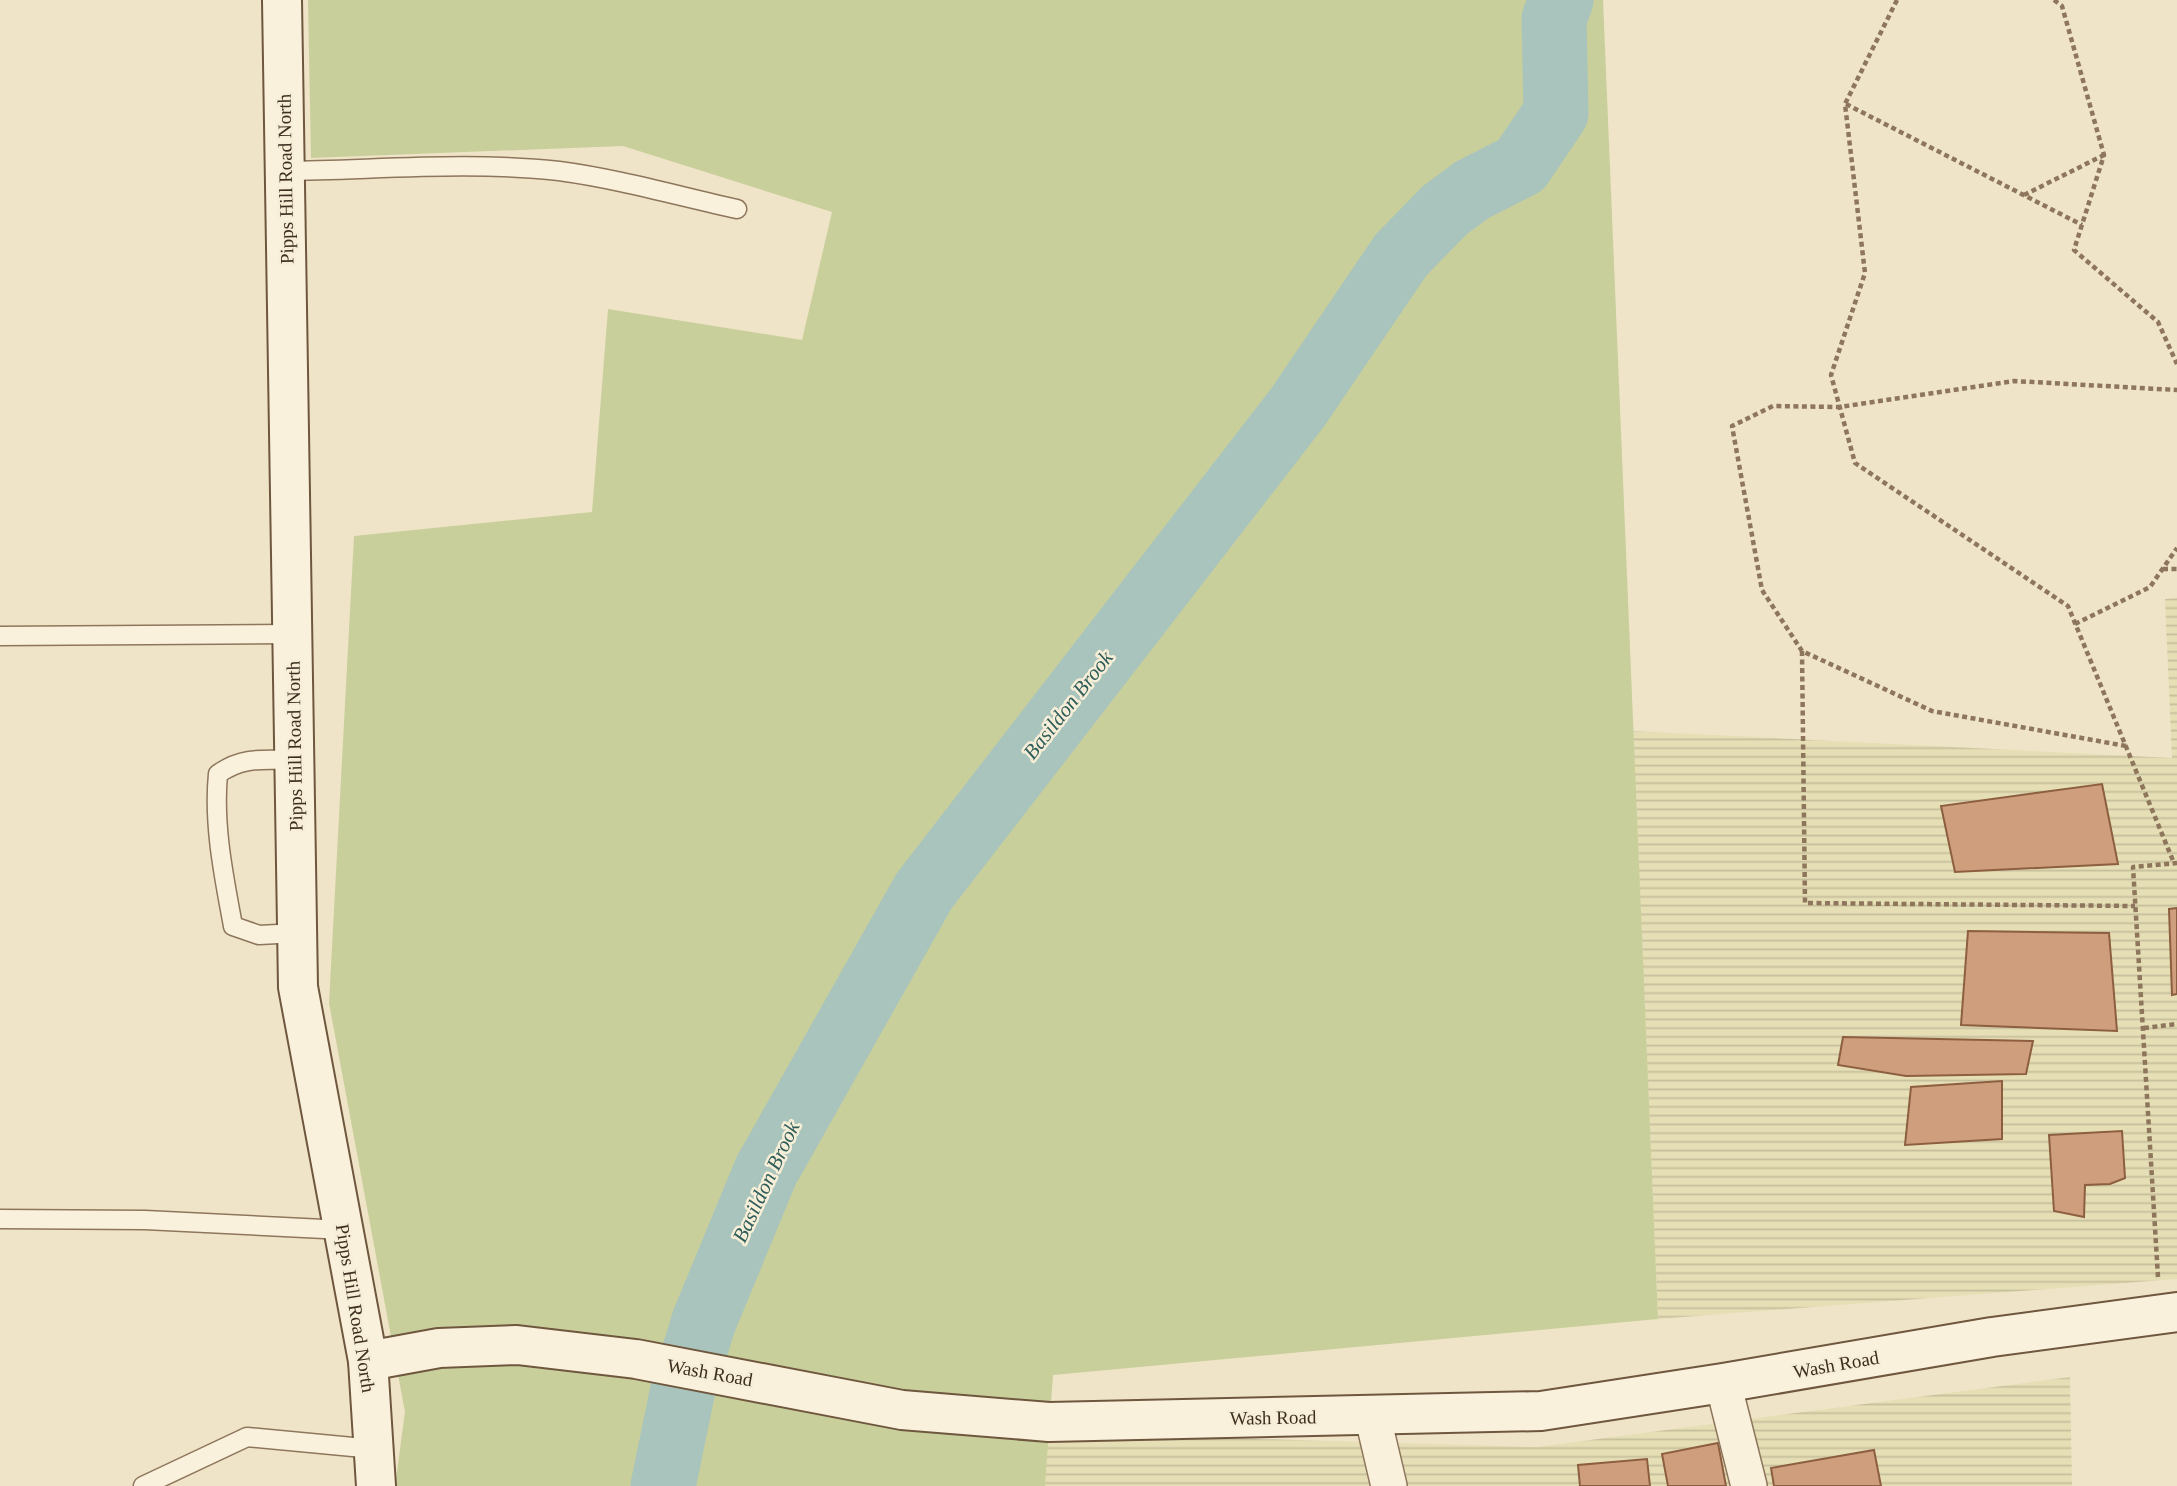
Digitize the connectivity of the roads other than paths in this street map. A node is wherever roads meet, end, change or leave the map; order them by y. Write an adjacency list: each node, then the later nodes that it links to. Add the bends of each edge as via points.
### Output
1 (282, 0): 2 (street, Pipps Hill Road North)
2 (285, 171): 3 (lane, via 482,167 559,172); 4 (street, Pipps Hill Road North)
3 (737, 209)
4 (292, 634): 5 (lane); 6 (street, Pipps Hill Road North)
5 (0, 636)
6 (294, 760): 7 (street, Pipps Hill Road North); 7 (lane, via 232,764 218,774 215,802 233,926 259,935)
7 (297, 933): 9 (street, Pipps Hill Road North, via 298,987)
8 (0, 1219): 9 (lane, via 145,1220)
9 (344, 1230): 11 (street, Pipps Hill Road North)
10 (2168, 1312): 12 (street, Wash Road)
11 (369, 1361): 13 (street, Wash Road, via 439,1348 517,1345 636,1359 901,1410 1049,1423); 14 (street, Pipps Hill Road North)
12 (1723, 1383): 13 (street, Wash Road, via 1541,1411); 17 (street)
13 (1372, 1414): 16 (street)
14 (375, 1467): 15 (lane, via 247,1437)
15 (142, 1486)
16 (1389, 1486)
17 (1749, 1486)

